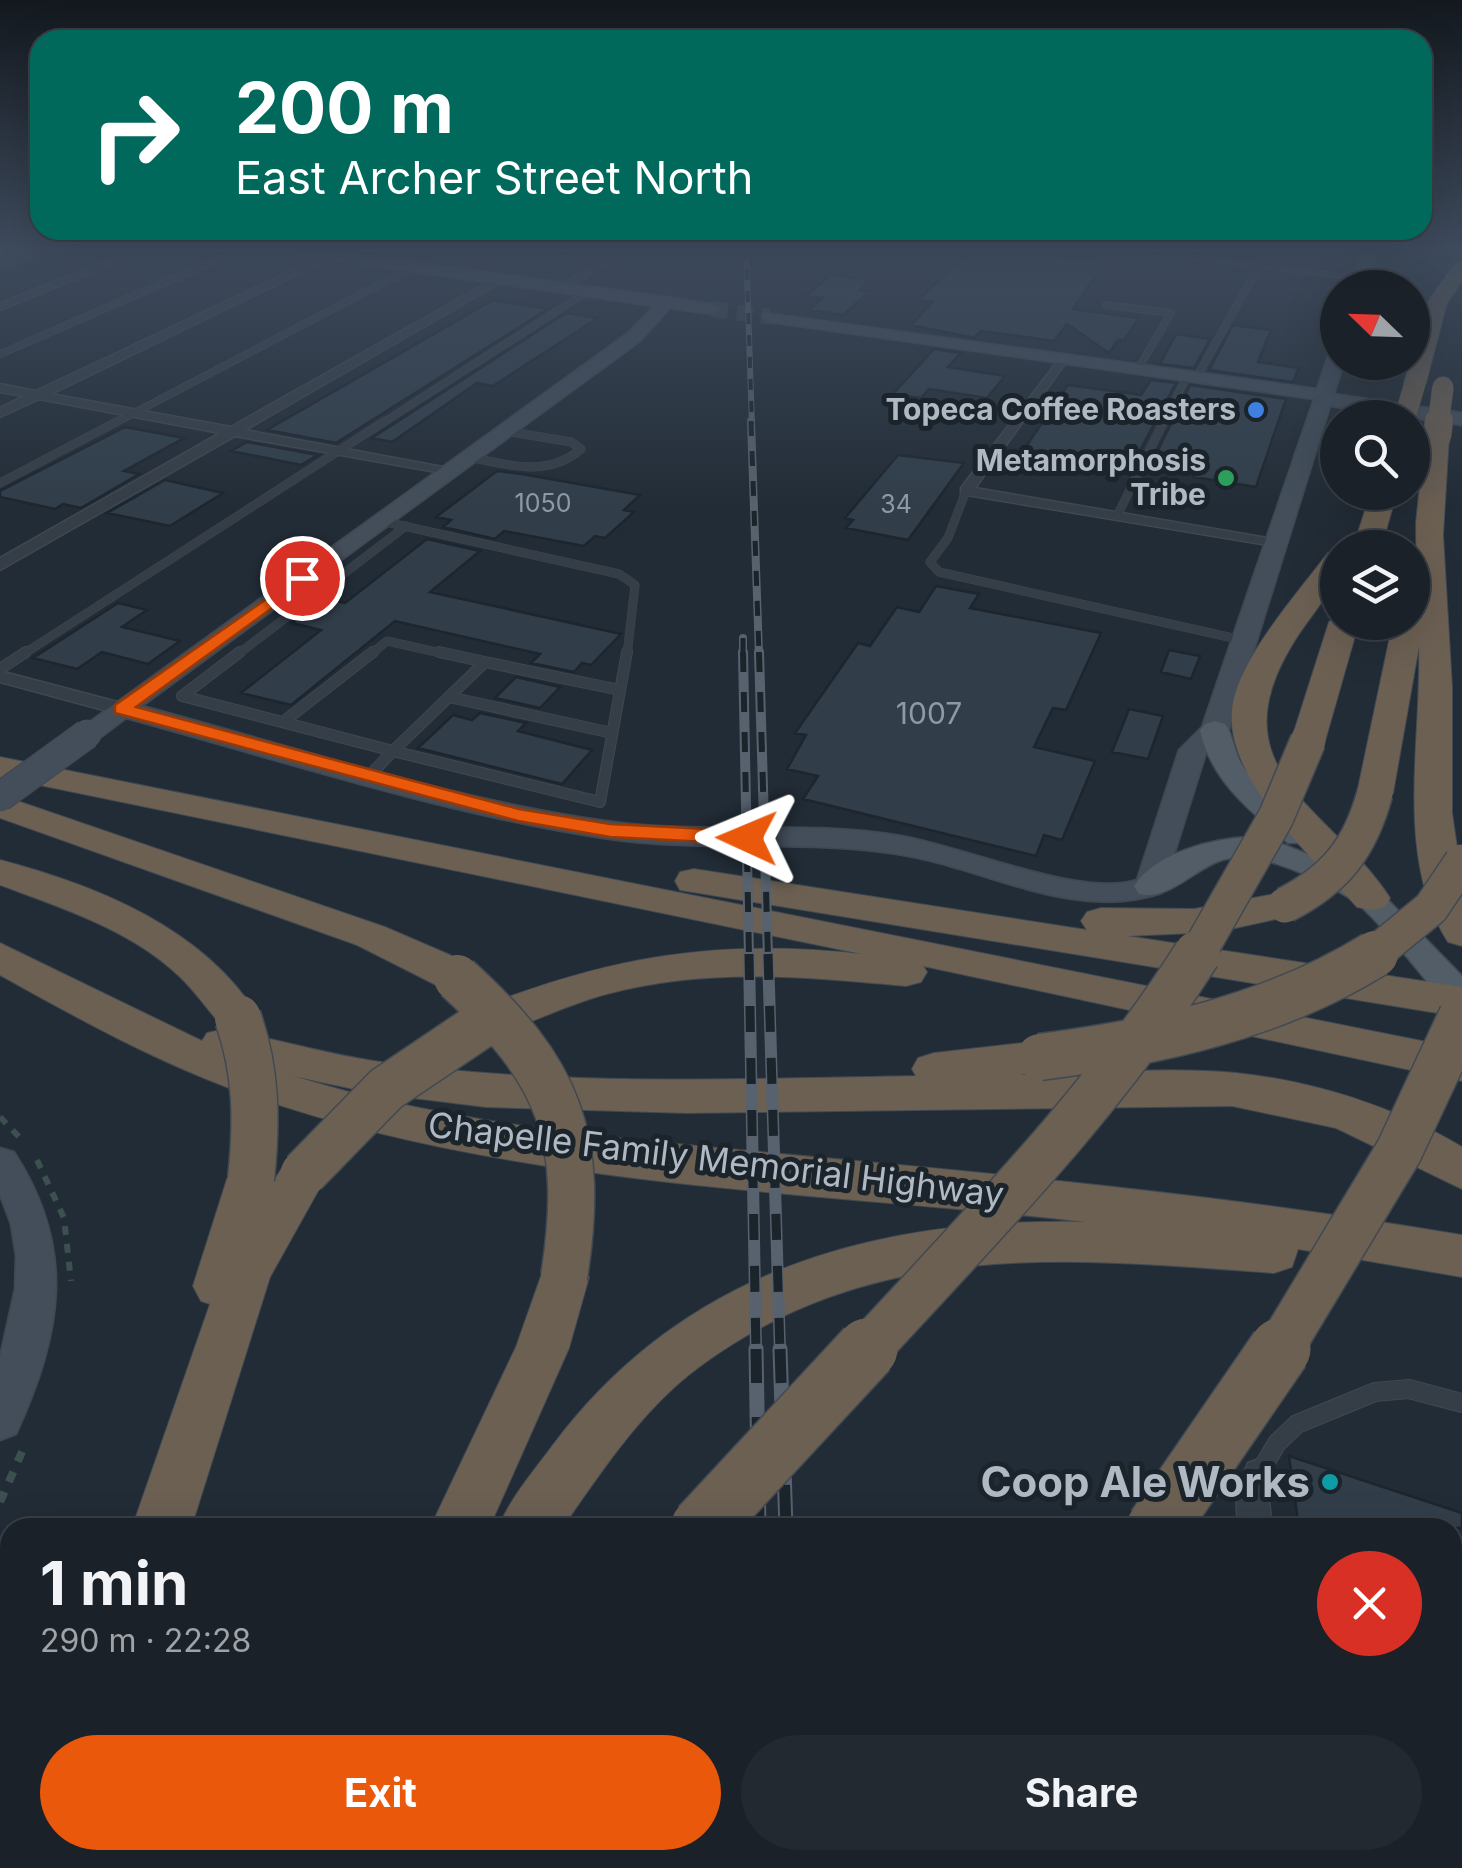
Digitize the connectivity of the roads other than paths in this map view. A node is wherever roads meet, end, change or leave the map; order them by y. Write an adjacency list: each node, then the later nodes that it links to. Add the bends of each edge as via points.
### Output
1 (46, 334): 11 (lane)
2 (166, 334): 18 (street)
3 (283, 334): 22 (lane)
4 (402, 334): 26 (street)
5 (521, 334): 27 (lane)
6 (637, 334): 25 (street)
7 (893, 334): 12 (street)
8 (1159, 334): 13 (lane)
9 (1217, 334): 14 (lane)
10 (1429, 334): 20 (highway, bridge)
11 (0, 354)
12 (1063, 358): 13 (street); 31 (street)
13 (1138, 368): 14 (street)
14 (1192, 376): 19 (street); 32 (lane)
15 (1444, 377): 35 (highway, bridge)
16 (1329, 380): 19 (street)
17 (0, 388): 18 (street)
18 (38, 395): 22 (street); 23 (street)
19 (1324, 395): 21 (street); 24 (street); 36 (street)
20 (1410, 400)
21 (1462, 409)
22 (134, 412): 26 (street); 30 (lane)
23 (0, 413)
24 (1462, 419)
25 (506, 430): 28 (street); 28 (lane, via 581,449 542,468)
26 (233, 431): 27 (street); 38 (street)
27 (339, 451): 29 (street); 44 (lane)
28 (469, 457): 29 (street)
29 (448, 472): 33 (street)
30 (0, 482)
31 (966, 491): 32 (street); 40 (lane, via 948,538 930,562 940,572)
32 (1118, 516): 36 (street)
33 (381, 521): 34 (lane); 47 (street)
34 (406, 526): 45 (lane, via 618,574 634,586); 48 (lane, via 182,696)
35 (1429, 530)
36 (1274, 544): 40 (street)
37 (1430, 555): 60 (highway, via 1436,856)
38 (0, 566)
39 (1320, 580): 59 (highway, via 1251,692 1248,729 1264,773)
40 (1242, 640): 49 (street)
41 (1339, 640): 79 (highway, bridge, via 1308,741 1271,826 1184,975 1109,1077 980,1230)
42 (1405, 640): 56 (highway, bridge, via 1364,834 1325,884 1247,916 1128,924 808,884)
43 (485, 662): 45 (lane); 46 (lane); 48 (lane, via 387,641)
44 (0, 672): 47 (street)
45 (620, 690): 50 (lane)
46 (449, 696): 50 (lane); 51 (lane)
47 (122, 709): 52 (street); 53 (street, bridge)
48 (283, 722): 51 (lane)
49 (1215, 730): 58 (street, via 1193,750); 59 (main road, via 1217,747 1251,795)
50 (612, 733): 51 (lane, via 600,802)
51 (392, 751): 52 (lane)
52 (370, 775): 58 (street, via 610,830 903,845 1103,894 1134,894)
53 (5, 778): 56 (highway, via 187,790); 62 (highway)
54 (0, 806): 77 (highway, bridge, via 370,936 457,978 521,1040 551,1092 574,1204 564,1277 542,1348)
55 (1462, 862): 67 (highway, bridge, via 1408,929 1306,993 1262,1011 1090,1052)
56 (603, 867): 63 (highway)
57 (0, 872): 75 (highway, bridge, via 156,935 202,972 238,1018 254,1063 251,1180)
58 (1151, 886): 59 (main road, via 1194,856 1240,846 1284,855)
59 (1371, 898): 63 (main road)
60 (1462, 934)
61 (0, 957): 64 (highway, Chapelle Family Memorial Highway)
62 (1099, 988): 66 (highway); 76 (highway, bridge, via 718,960 589,983 484,1023 378,1094 304,1173 245,1276)
63 (1462, 1000)
64 (107, 1016): 67 (highway, via 372,1077 486,1090); 70 (highway, Chapelle Family Memorial Highway, via 230,1071 429,1127 688,1163 1276,1226)
65 (1462, 1016): 80 (highway, bridge, via 1356,1230)
66 (1462, 1065)
67 (687, 1096): 69 (highway, via 1232,1089 1364,1118)
68 (0, 1163): 73 (street, via 28,1213 39,1289)
69 (1461, 1169)
70 (1462, 1256)
71 (1462, 1274): 78 (highway, via 1204,1246 1013,1242 878,1256 770,1294 676,1351 564,1469)
72 (1462, 1403): 74 (lane, via 1409,1389 1375,1392 1298,1424)
73 (0, 1420)
74 (1259, 1474): 81 (street)
75 (155, 1518)
76 (164, 1518)
77 (464, 1518)
78 (533, 1518)
79 (711, 1518)
80 (1164, 1518)
81 (1254, 1518)

